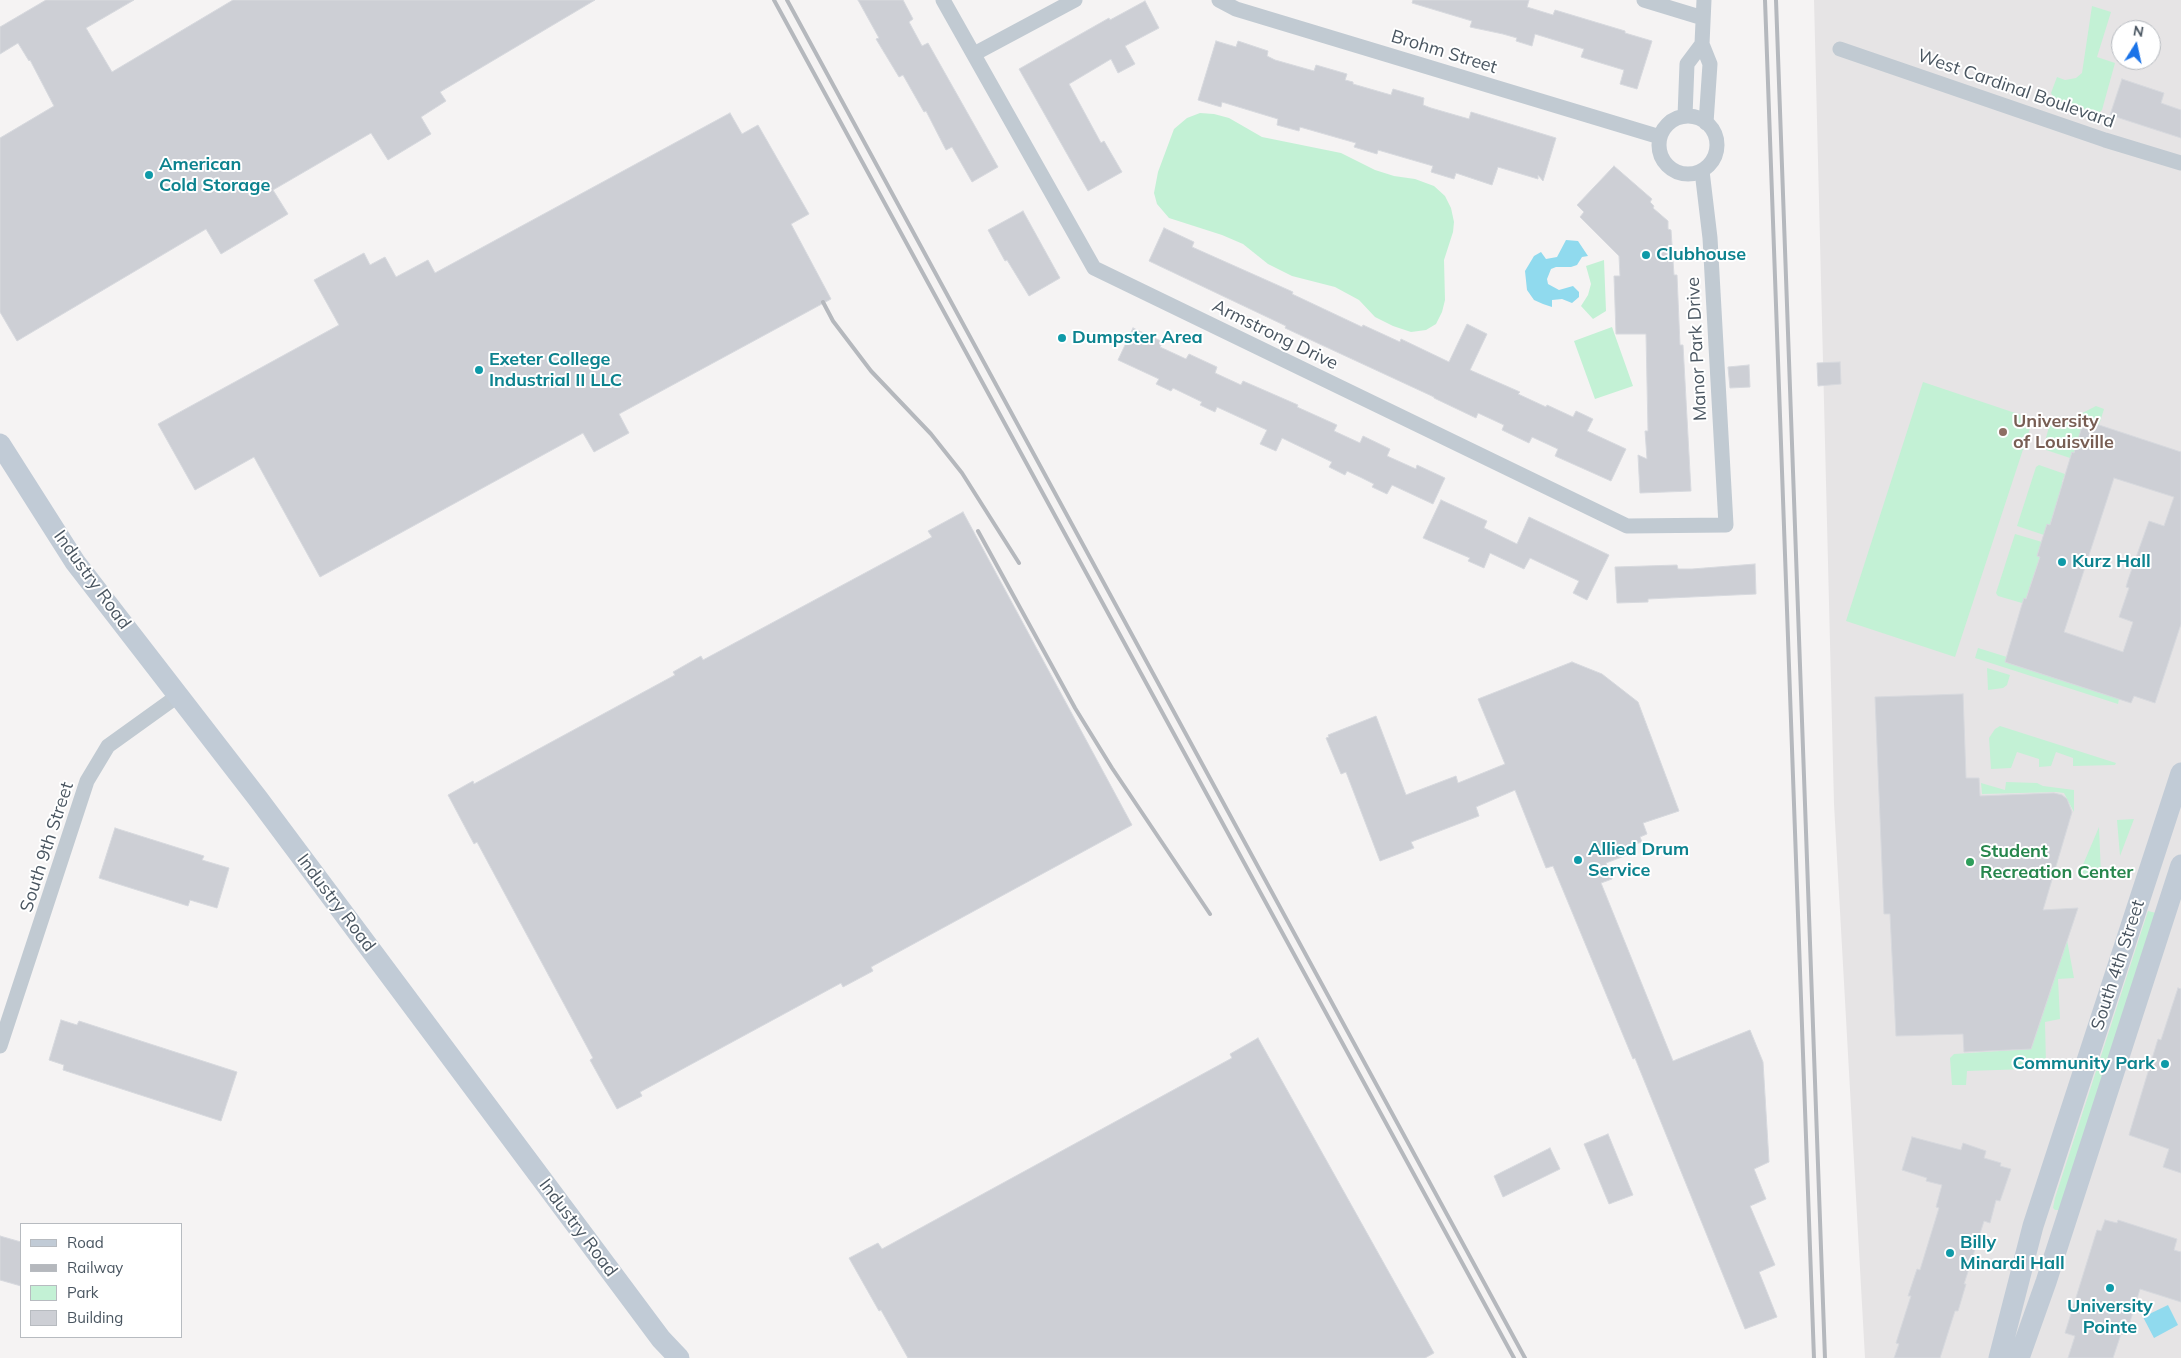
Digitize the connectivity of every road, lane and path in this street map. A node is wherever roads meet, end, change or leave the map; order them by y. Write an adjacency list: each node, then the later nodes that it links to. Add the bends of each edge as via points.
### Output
1 (943, 0): 9 (street, Armstrong Drive)
2 (1075, 0): 9 (street)
3 (1219, 0): 12 (street, Brohm Street, via 1236,9)
4 (1644, 0): 6 (street)
5 (1704, 0): 6 (street)
6 (1703, 18): 7 (street)
7 (1702, 44): 10 (street, via 1687,64); 11 (street, via 1710,64)
8 (1840, 49): 13 (street, West Cardinal Boulevard)
9 (974, 54): 16 (street, Armstrong Drive, via 1094,268 1627,526)
10 (1685, 116): 11 (street, via 1696,117); 12 (street, via 1665,127)
11 (1706, 123): 14 (street, via 1714,132 1716,154)
12 (1660, 137): 14 (street, via 1662,159 1670,168 1680,173)
13 (2181, 163)
14 (1702, 171): 16 (street, Manor Park Drive, via 1710,238)
15 (0, 444): 17 (main road, Industry Road, via 75,562)
16 (1726, 525)
17 (179, 694): 20 (street, South 9th Street, via 108,746 87,781); 21 (main road, Industry Road, via 661,1339)
18 (2181, 773): 22 (main road, South 4th Street, via 2033,1226)
19 (2181, 865): 23 (main road, South 4th Street)
20 (0, 1046)
21 (679, 1358)
22 (1999, 1358)
23 (2019, 1358)

